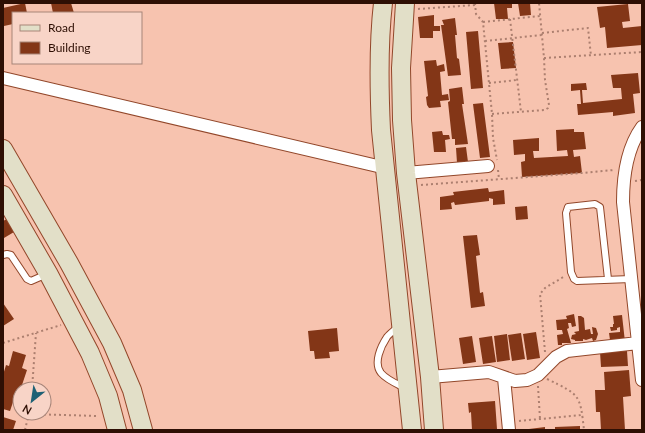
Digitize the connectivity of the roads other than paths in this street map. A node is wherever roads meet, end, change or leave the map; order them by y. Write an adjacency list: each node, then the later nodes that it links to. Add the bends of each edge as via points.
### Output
1 (383, 6): 2 (street); 7 (street, via 379,92)
2 (405, 6): 8 (street, via 401,68)
3 (3, 78): 7 (street)
4 (642, 127): 12 (street, via 633,144 623,182)
5 (3, 149): 22 (street, via 112,343 132,390)
6 (488, 166): 8 (street)
7 (386, 168): 14 (street)
8 (407, 179): 16 (street)
9 (4, 200): 11 (street)
10 (3, 255): 11 (lane, via 12,255 27,279 31,281)
11 (48, 273): 20 (street, via 90,353 108,396)
12 (631, 278): 13 (lane); 15 (street)
13 (608, 280): 13 (lane, via 574,279 571,272 567,210 571,206 595,204 602,210)
14 (401, 324): 19 (street); 19 (lane, via 388,336 383,345 378,357 378,367 387,378)
15 (638, 343): 17 (street, via 566,351 546,365 538,375 527,380 515,381); 18 (street)
16 (430, 377): 17 (street, via 489,372); 24 (street)
17 (504, 378): 21 (street)
18 (642, 380)
19 (408, 390): 23 (street)
20 (115, 423)
21 (508, 426)
22 (143, 430)
23 (412, 430)
24 (434, 430)

